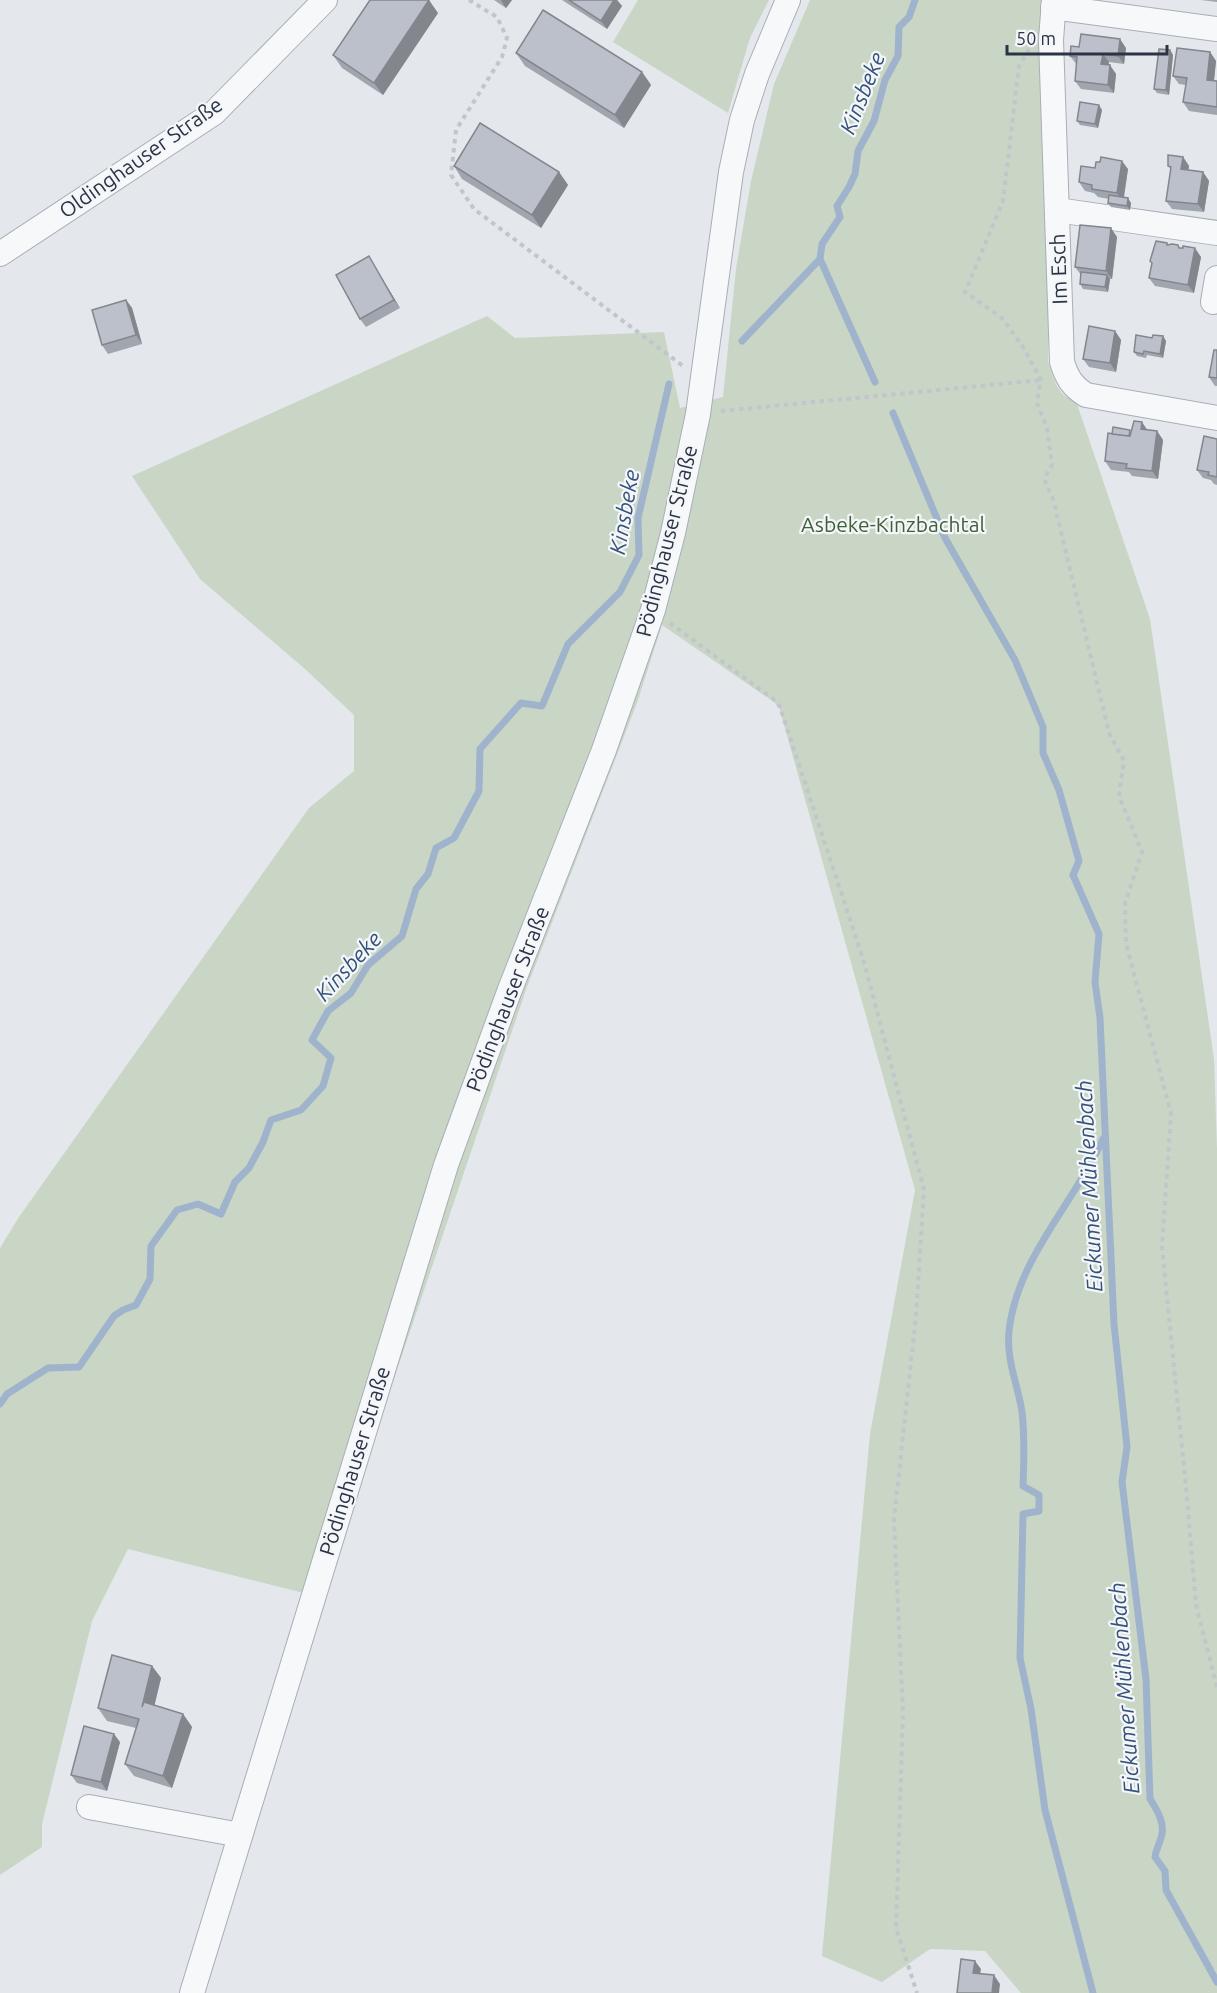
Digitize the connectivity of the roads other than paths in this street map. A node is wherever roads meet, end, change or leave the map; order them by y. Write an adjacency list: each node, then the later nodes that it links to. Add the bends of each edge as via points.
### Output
1 (325, 0): 7 (street, Oldinghauser Straße, via 214,113)
2 (788, 0): 12 (street, Pödinghauser Straße, via 742,120 731,172 704,381 653,610 604,750 446,1165)
3 (1054, 4): 4 (street); 5 (street, Im Esch, via 1051,40)
4 (1217, 29)
5 (1057, 210): 6 (street); 10 (street, Im Esch, via 1062,362 1066,377 1086,395)
6 (1217, 233)
7 (0, 254)
8 (1217, 278): 9 (street)
9 (1213, 302)
10 (1217, 418)
11 (89, 1806): 12 (street)
12 (240, 1835): 13 (street, Pödinghauser Straße)
13 (192, 1993)

